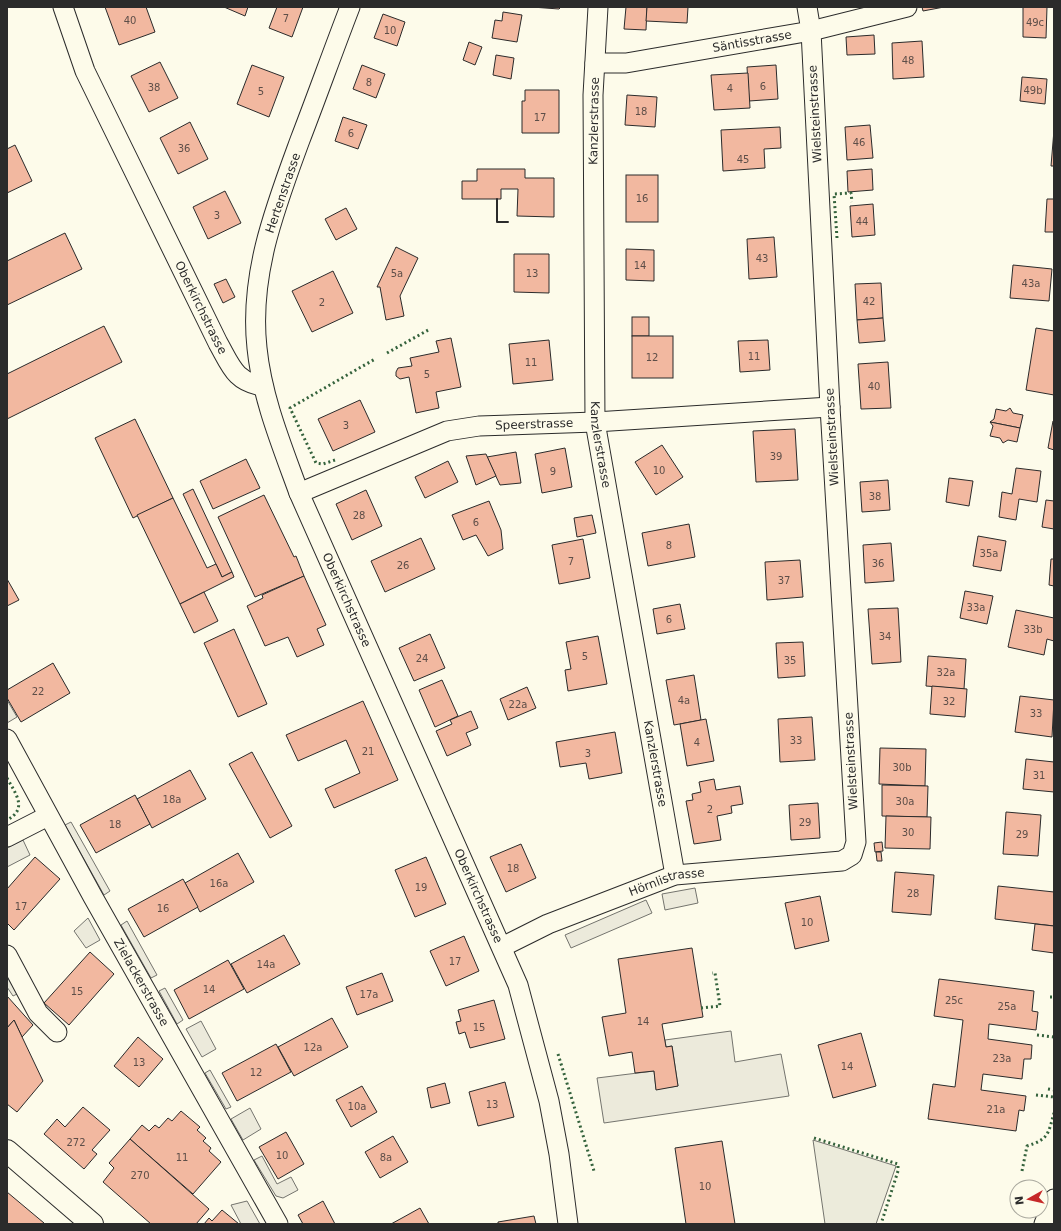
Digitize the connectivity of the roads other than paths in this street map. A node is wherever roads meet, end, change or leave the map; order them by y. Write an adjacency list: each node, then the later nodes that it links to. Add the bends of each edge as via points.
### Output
1 (63, 7): 8 (street, Oberkirchstrasse, via 85,71 218,343 240,377 246,382)
2 (350, 7): 8 (street, Hertenstrasse, via 279,198 258,274 257,348)
3 (598, 7): 7 (street, Kanzlerstrasse)
4 (807, 7): 6 (street, Wielsteinstrasse)
5 (907, 7): 6 (street, Säntisstrasse)
6 (810, 31): 7 (street, Säntisstrasse, via 626,63); 9 (street, Wielsteinstrasse)
7 (595, 64): 10 (street, Kanzlerstrasse)
8 (263, 386): 11 (street, Oberkirchstrasse)
9 (830, 406): 10 (street, Speerstrasse); 15 (street, Wielsteinstrasse, via 856,842 852,855)
10 (594, 422): 11 (street, Speerstrasse, via 479,426 447,431); 16 (street, Kanzlerstrasse)
11 (299, 493): 17 (street, Oberkirchstrasse)
12 (7, 739): 13 (street, Zielackerstrasse)
13 (48, 816): 14 (street); 23 (street, Zielackerstrasse)
14 (7, 837)
15 (842, 861): 16 (street, Hörnlistrasse)
16 (675, 875): 17 (street, Hörnlistrasse, via 548,924)
17 (502, 947): 24 (street, Oberkirchstrasse, via 518,985 548,1101 559,1154)
18 (7, 955): 19 (street, via 38,1013)
19 (57, 1032)
20 (7, 1151): 22 (main road)
21 (1054, 1199): 25 (street)
22 (92, 1224)
23 (278, 1224)
24 (568, 1224)
25 (1044, 1224)

